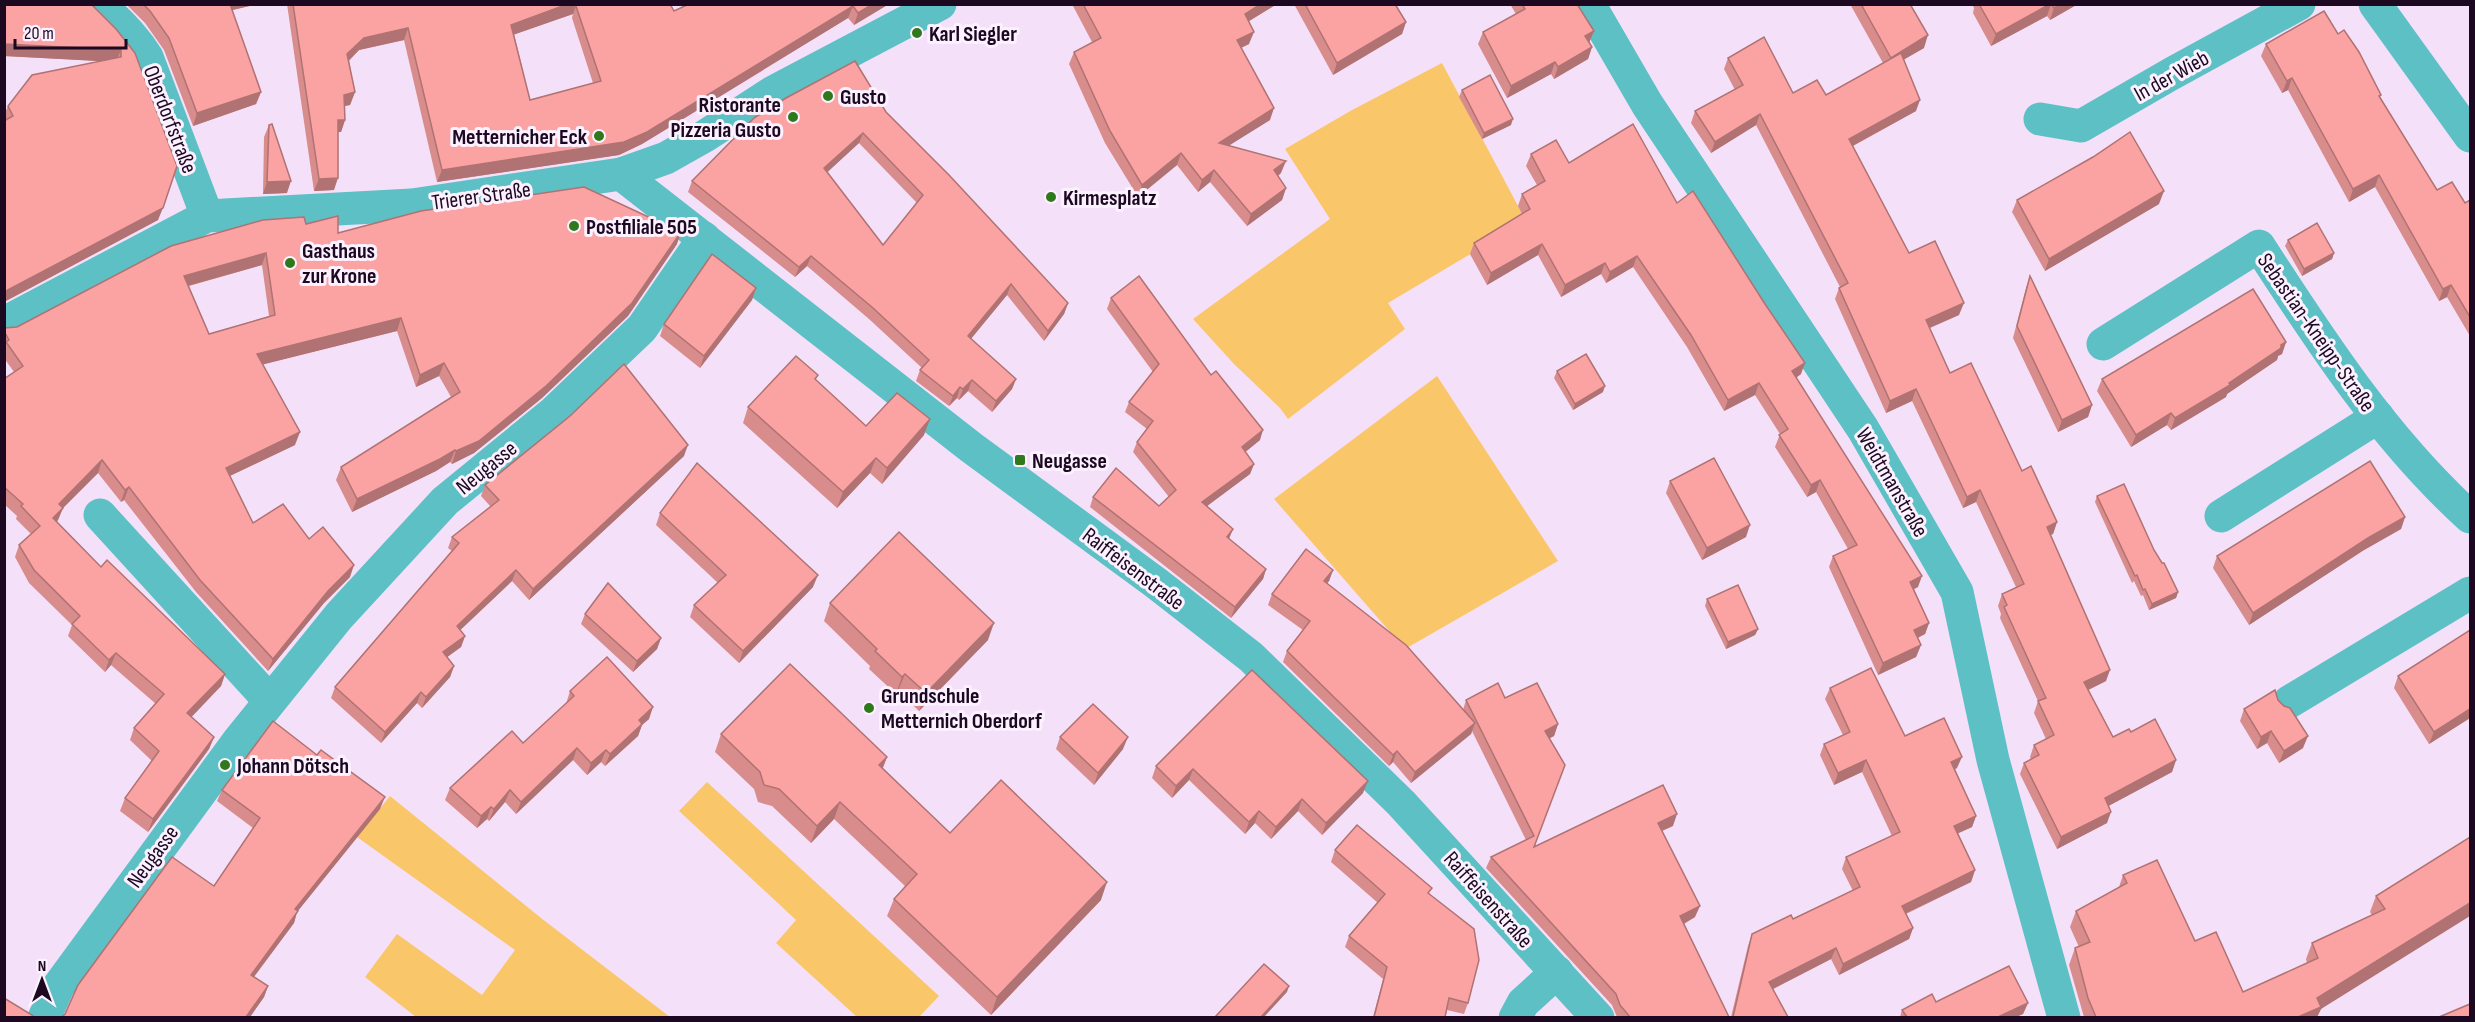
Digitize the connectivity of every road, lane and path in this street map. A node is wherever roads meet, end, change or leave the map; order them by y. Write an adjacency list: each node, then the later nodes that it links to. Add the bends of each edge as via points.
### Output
1 (98, 4): 9 (street, Oberdorfstraße, via 129,32 147,57)
2 (940, 4): 8 (street, Trierer Straße, via 773,92 666,158)
3 (1589, 4): 24 (street, Weidtmanstraße, via 1647,104 1863,429 1957,592 1993,760)
4 (2299, 4): 6 (street, In der Wieb, via 2081,126)
5 (2375, 4): 7 (street)
6 (2040, 119)
7 (2470, 135)
8 (621, 174): 9 (street, Trierer Straße, via 412,205); 10 (street, Raiffeisenstraße)
9 (207, 216): 11 (street, Trierer Straße)
10 (704, 238): 18 (street, Neugasse, via 642,328 555,412 445,501 339,616); 20 (street, Raiffeisenstraße, via 972,448 1251,657 1401,803)
11 (4, 323)
12 (2103, 344): 13 (street, Sebastian-Kneipp-Straße, via 2259,246 2310,325)
13 (2378, 417): 15 (street, Sebastian-Kneipp-Straße); 16 (street, Sebastian-Kneipp-Straße)
14 (100, 515): 18 (street)
15 (2221, 516)
16 (2470, 517)
17 (2470, 593): 19 (street)
18 (270, 701): 21 (street, Neugasse, via 192,801 58,987)
19 (2289, 702)
20 (1557, 972): 22 (street, via 1523,1003); 23 (street, Raiffeisenstraße)
21 (44, 1017)
22 (1515, 1017)
23 (1598, 1017)
24 (2064, 1017)

